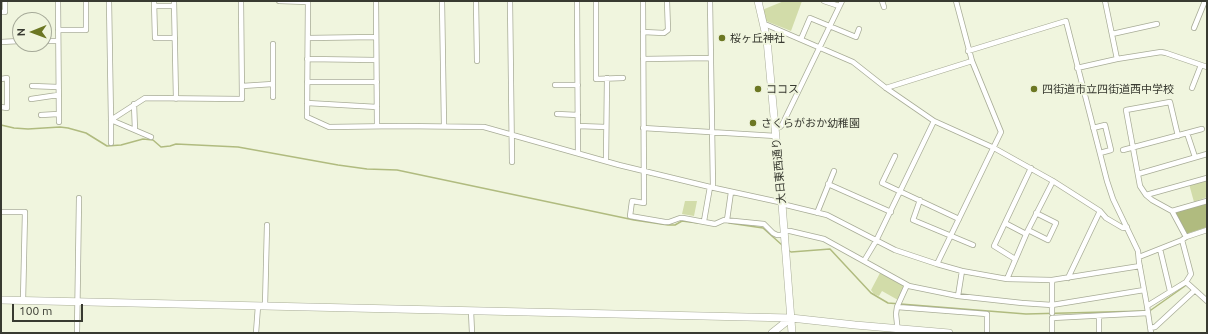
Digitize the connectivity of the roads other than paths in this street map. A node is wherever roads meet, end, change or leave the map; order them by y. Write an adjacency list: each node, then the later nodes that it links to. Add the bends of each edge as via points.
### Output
1 (5, 1): 28 (street, via 5,12)
2 (58, 1): 34 (street)
3 (86, 1): 34 (street, via 86,30)
4 (109, 1): 83 (street)
5 (241, 1): 67 (street)
6 (279, 1): 23 (street)
7 (376, 1): 37 (street)
8 (442, 1): 87 (street)
9 (476, 1): 54 (street)
10 (510, 1): 97 (street)
11 (577, 1): 65 (street)
12 (596, 1): 58 (street, via 596,79)
13 (643, 1): 35 (street)
14 (667, 1): 35 (street, via 668,30 664,33)
15 (710, 1): 48 (street)
16 (758, 1): 30 (street, 大日東西通り)
17 (824, 1): 26 (street)
18 (842, 1): 26 (street)
19 (882, 1): 27 (street)
20 (956, 1): 47 (street)
21 (1105, 1): 36 (street)
22 (1205, 1): 33 (street)
23 (308, 2): 39 (street)
24 (174, 3): 25 (street); 38 (street)
25 (155, 4): 38 (street, via 155,38)
26 (839, 6): 31 (street)
27 (884, 7)
28 (1, 12)
29 (1157, 24): 36 (street)
30 (764, 26): 40 (street); 91 (street, 大日東西通り)
31 (830, 26): 32 (street, via 856,37); 40 (street, via 810,18); 46 (street)
32 (859, 28)
33 (1194, 28)
34 (58, 30): 43 (street)
35 (643, 32): 50 (street)
36 (1112, 34): 51 (street)
37 (376, 37): 39 (street); 52 (street)
38 (175, 38): 74 (street)
39 (308, 38): 49 (street)
40 (801, 39): 46 (street)
41 (12, 41): 44 (street)
42 (52, 41): 43 (street)
43 (58, 41): 68 (street)
44 (1, 42)
45 (273, 44): 63 (street)
46 (820, 47): 69 (street, via 853,62); 91 (street, via 782,125)
47 (968, 51): 53 (street); 57 (street, via 1066,21)
48 (710, 58): 50 (street); 95 (street)
49 (308, 59): 52 (street); 61 (street)
50 (643, 59): 90 (street)
51 (1117, 59): 55 (street, via 1166,52); 57 (street)
52 (376, 60): 62 (street)
53 (972, 61): 69 (street); 102 (street, via 1001,132)
54 (477, 62)
55 (1201, 65): 56 (street); 70 (street)
56 (1207, 67)
57 (1077, 68): 92 (street)
58 (607, 78): 59 (street); 89 (street)
59 (623, 78)
60 (1, 79): 77 (street, via 7,78 7,108)
61 (308, 82): 62 (street); 75 (street)
62 (377, 82): 78 (street)
63 (273, 84): 67 (street); 72 (street)
64 (555, 85): 65 (street)
65 (578, 85): 81 (street)
66 (32, 86): 68 (street)
67 (242, 86): 74 (street, via 242,99)
68 (58, 87): 71 (street)
69 (886, 88): 84 (street)
70 (1192, 88)
71 (58, 95): 73 (street); 79 (street)
72 (273, 97)
73 (31, 99)
74 (176, 99): 76 (street, via 145,98)
75 (307, 103): 78 (street); 86 (street, via 307,117 329,127)
76 (134, 104): 83 (street); 94 (street)
77 (1, 107)
78 (377, 107): 86 (street)
79 (58, 114): 82 (street); 85 (street)
80 (556, 114): 81 (street)
81 (578, 115): 88 (street)
82 (42, 116)
83 (111, 120): 94 (street); 101 (street)
84 (934, 121): 102 (street); 120 (street)
85 (59, 122)
86 (377, 126): 87 (street)
87 (444, 126): 97 (street, via 484,127)
88 (578, 126): 89 (street); 105 (street)
89 (606, 127): 110 (street)
90 (643, 128): 95 (street); 113 (street)
91 (775, 128): 98 (street, 大日東西通り)
92 (1093, 128): 106 (street); 106 (street, via 1105,125 1111,150)
93 (1202, 129): 96 (street)
94 (135, 130): 100 (street)
95 (712, 132): 98 (street); 119 (street)
96 (1187, 133): 99 (street); 109 (street)
97 (512, 134): 105 (street); 111 (street)
98 (776, 136): 126 (street, 大日東西通り)
99 (1178, 136): 103 (street); 103 (street, via 1170,102 1126,110)
100 (151, 137)
101 (111, 143)
102 (994, 148): 112 (street); 133 (street)
103 (1133, 148): 104 (street); 115 (street)
104 (1123, 150)
105 (578, 153): 110 (street)
106 (1100, 153): 138 (street, via 1107,181)
107 (1207, 154): 109 (street)
108 (895, 156): 120 (street, via 882,183)
109 (1195, 157): 115 (street)
110 (606, 161): 113 (street)
111 (512, 162)
112 (1031, 168): 117 (street); 136 (street)
113 (644, 170): 119 (street); 135 (street, via 644,203 632,201 630,216 665,222 680,218)
114 (834, 171): 118 (street)
115 (1138, 174): 122 (street, via 1140,186)
116 (1207, 178): 122 (street)
117 (1053, 181): 127 (street); 132 (street)
118 (828, 184): 130 (street); 131 (street)
119 (711, 187): 121 (street); 135 (street)
120 (901, 191): 124 (street); 130 (street)
121 (731, 192): 126 (street); 134 (street)
122 (1146, 195): 128 (street)
123 (79, 198): 166 (street)
124 (920, 200): 133 (street); 142 (street, via 913,220)
125 (1207, 201): 128 (street)
126 (782, 204): 131 (street); 141 (street, 大日東西通り)
127 (1100, 211): 138 (street, via 1106,218 1124,228); 154 (street)
128 (1172, 211): 143 (street)
129 (1, 212): 164 (street, via 25,212)
130 (891, 212): 145 (street)
131 (817, 213): 145 (street, via 827,215)
132 (1036, 213): 140 (street); 140 (street, via 1056,223 1048,240)
133 (959, 219): 142 (street)
134 (727, 220): 135 (street, via 715,224); 141 (street, via 764,224 778,235)
135 (704, 221)
136 (1005, 223): 140 (street); 149 (street, via 994,246)
137 (267, 225): 168 (street)
138 (1127, 227): 148 (street)
139 (1207, 230): 143 (street)
140 (1027, 232): 149 (street)
141 (785, 233): 150 (street, via 790,231 824,239); 175 (street, 大日東西通り)
142 (951, 236): 146 (street); 151 (street)
143 (1186, 237): 144 (street)
144 (1182, 240): 147 (street); 157 (street, via 1191,274)
145 (876, 241): 150 (street); 151 (street)
146 (973, 245)
147 (1160, 249): 148 (street); 161 (street)
148 (1139, 257): 152 (street)
149 (1015, 258): 155 (street)
150 (864, 262): 158 (street)
151 (937, 264): 153 (street)
152 (1140, 266): 154 (street); 159 (street)
153 (962, 271): 155 (street); 162 (street)
154 (1068, 278): 156 (street)
155 (1007, 279): 156 (street)
156 (1052, 280): 167 (street)
157 (1186, 282): 160 (street); 161 (street)
158 (907, 285): 162 (street); 170 (street)
159 (1144, 290): 167 (street); 169 (street)
160 (1195, 290): 165 (street); 176 (street)
161 (1170, 291): 169 (street)
162 (958, 296): 167 (street)
163 (1, 300): 164 (street)
164 (23, 301): 166 (street)
165 (1207, 301)
166 (78, 302): 168 (street); 178 (street)
167 (1052, 305): 172 (street)
168 (261, 306): 171 (street); 179 (street)
169 (1147, 306): 173 (street)
170 (897, 307): 177 (street); 184 (street, via 988,314)
171 (471, 311): 175 (street); 180 (street)
172 (1052, 313)
173 (1148, 313): 174 (street); 176 (street)
174 (1100, 316): 185 (street, via 1052,318); 186 (street)
175 (791, 318): 177 (street); 181 (street); 182 (street, 大日東西通り)
176 (1150, 330)
177 (898, 331): 183 (street)
178 (77, 333)
179 (256, 333)
180 (472, 333)
181 (772, 333)
182 (792, 333)
183 (948, 333)
184 (987, 333)
185 (1052, 333)
186 (1099, 333)

